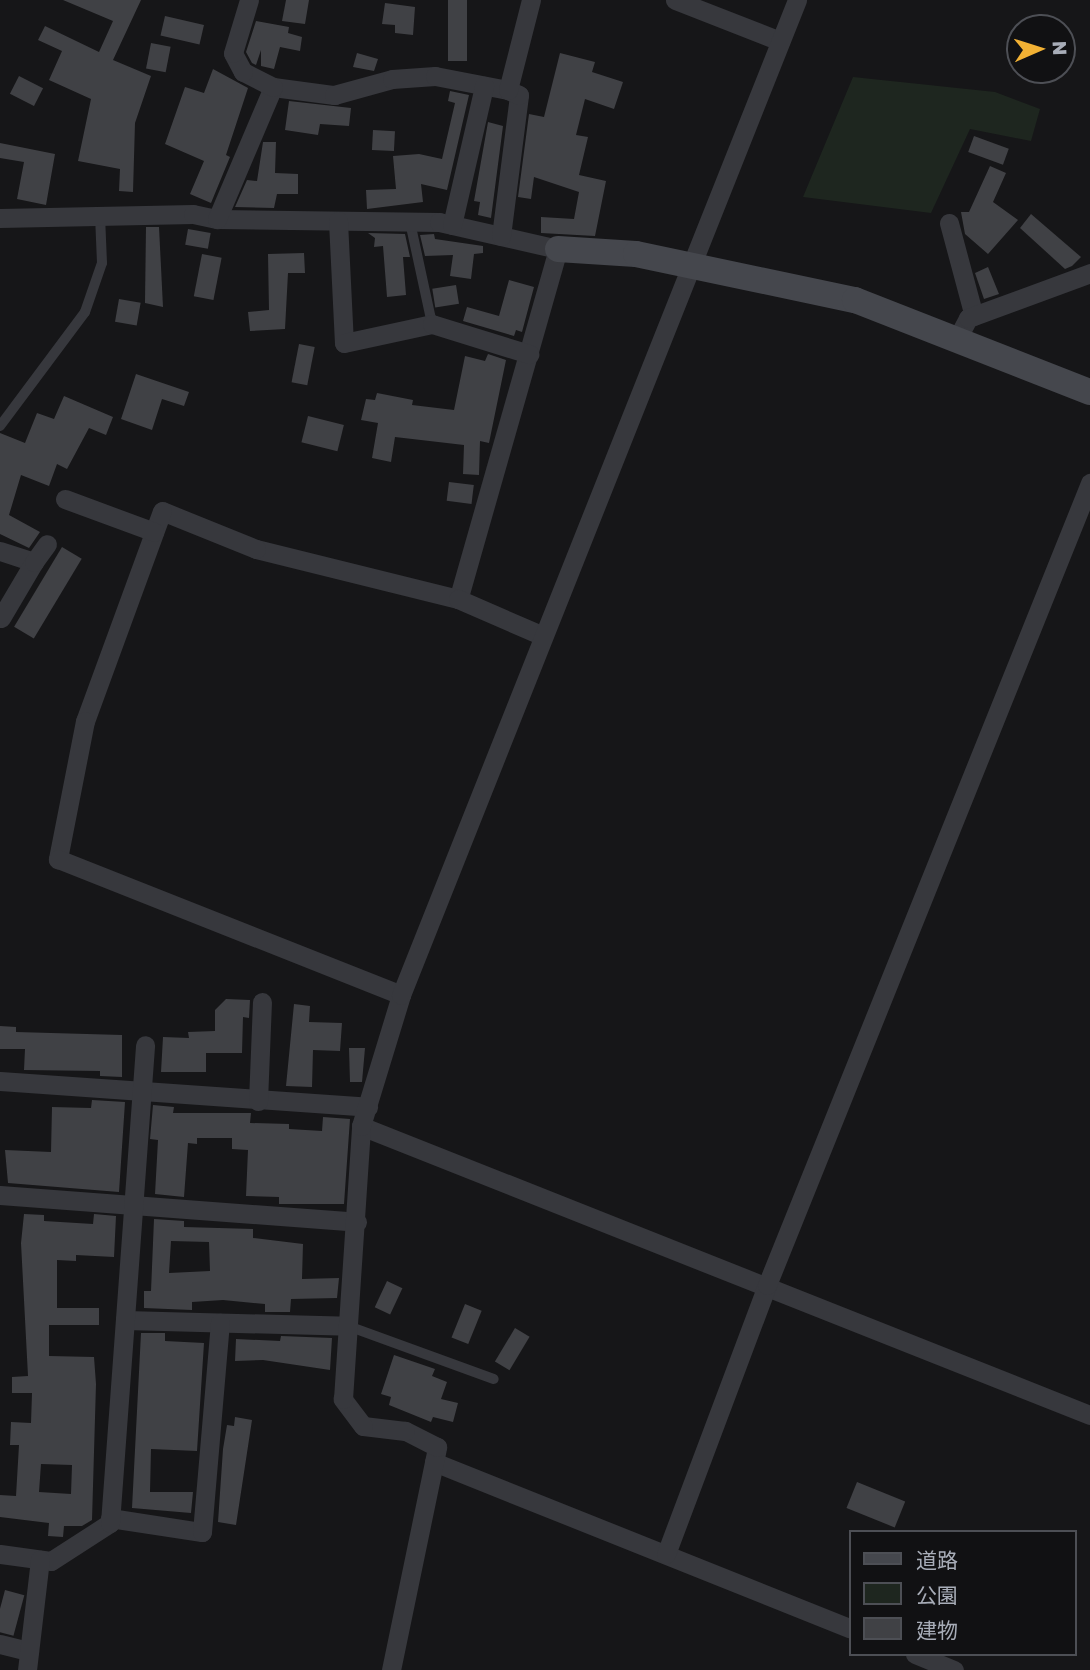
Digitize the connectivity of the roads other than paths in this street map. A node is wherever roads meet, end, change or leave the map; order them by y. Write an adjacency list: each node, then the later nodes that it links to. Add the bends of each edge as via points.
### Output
1 (249, 0): 7 (street, via 233,53 243,72)
2 (531, 0): 8 (street)
3 (675, 0): 5 (street)
4 (797, 0): 5 (street)
5 (780, 41): 18 (street)
6 (484, 86): 7 (street, via 435,76 392,79 334,94); 8 (street); 15 (street)
7 (273, 88): 11 (street)
8 (508, 90): 16 (street, via 519,95)
9 (100, 215): 10 (street); 11 (street, via 193,214); 25 (lane, via 103,264 85,312)
10 (0, 218)
11 (217, 219): 12 (street)
12 (338, 221): 13 (street); 21 (street, via 344,344)
13 (410, 222): 15 (street); 21 (lane)
14 (949, 223): 20 (street)
15 (452, 225): 16 (street)
16 (500, 236): 17 (street)
17 (558, 249): 18 (street, via 636,254); 23 (street)
18 (694, 265): 22 (street, via 855,300); 34 (street)
19 (1090, 273): 20 (street)
20 (974, 316): 22 (street)
21 (432, 324): 23 (street)
22 (957, 339): 24 (street)
23 (529, 354): 32 (street)
24 (1090, 392)
25 (0, 426)
26 (1090, 483): 46 (street)
27 (65, 499): 28 (street)
28 (154, 532): 32 (street, via 162,511 256,550); 35 (street, via 85,721 58,859)
29 (47, 544): 31 (street)
30 (0, 551): 31 (street)
31 (34, 562): 33 (street)
32 (458, 600): 34 (street)
33 (0, 618)
34 (543, 636): 35 (street)
35 (401, 995): 41 (street)
36 (262, 1002): 40 (street)
37 (145, 1045): 39 (street)
38 (0, 1082): 39 (street)
39 (141, 1094): 40 (street); 44 (street)
40 (258, 1101): 41 (street)
41 (368, 1107): 42 (street)
42 (361, 1126): 45 (street); 46 (street)
43 (0, 1195): 44 (street)
44 (134, 1208): 45 (street); 47 (street)
45 (357, 1222): 49 (street)
46 (767, 1285): 51 (street); 55 (street)
47 (125, 1320): 48 (street); 53 (street)
48 (220, 1322): 49 (street); 53 (street, via 202,1532)
49 (348, 1326): 50 (lane); 52 (street, via 343,1399 363,1426 405,1431 437,1447)
50 (494, 1379)
51 (1090, 1415)
52 (434, 1462): 55 (street); 61 (street)
53 (110, 1518): 56 (street, via 110,1523 51,1561)
54 (0, 1554): 56 (street)
55 (666, 1554): 57 (street)
56 (40, 1560): 60 (street)
57 (848, 1627)
58 (0, 1644): 60 (street)
59 (920, 1656): 62 (street)
60 (28, 1660)
61 (391, 1670)
62 (954, 1670)

